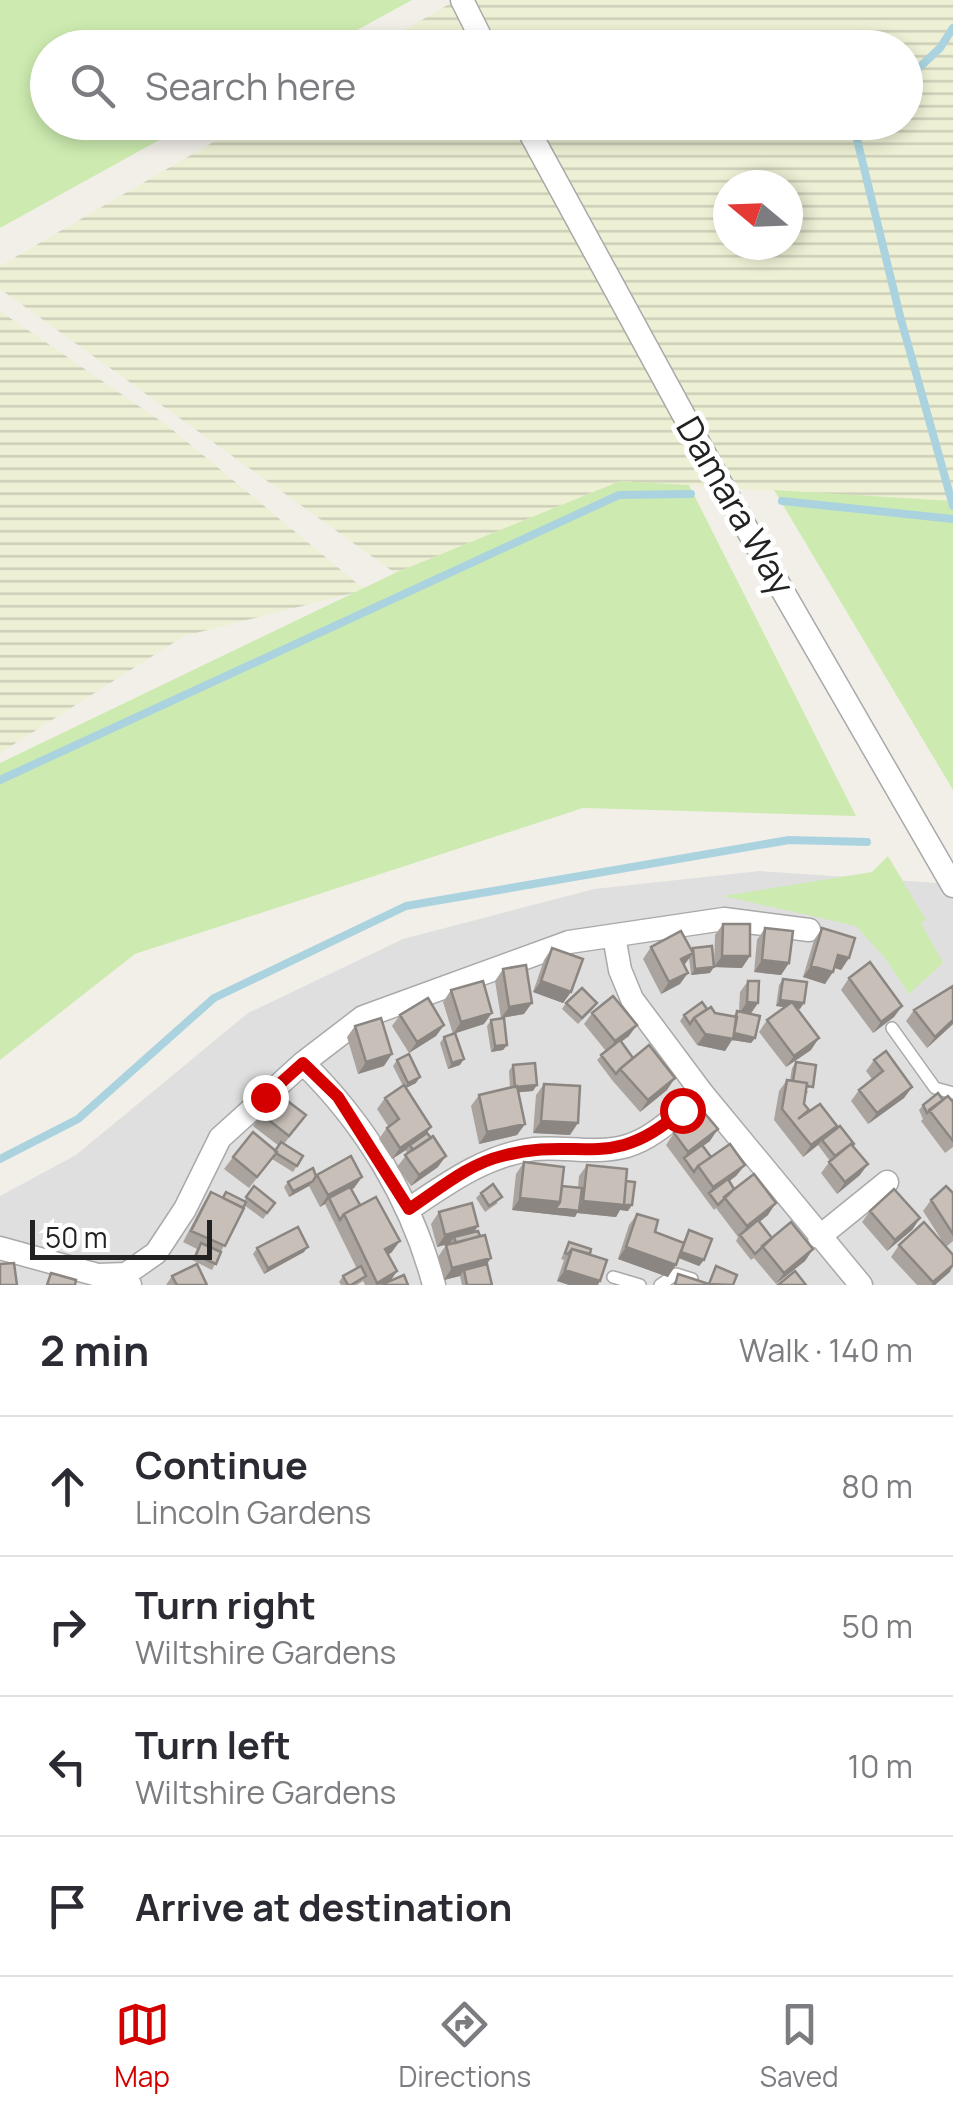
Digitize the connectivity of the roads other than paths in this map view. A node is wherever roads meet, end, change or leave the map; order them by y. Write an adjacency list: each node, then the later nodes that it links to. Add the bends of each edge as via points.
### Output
1 (462, 0): 2 (street)
2 (477, 30)
3 (534, 140): 4 (street, Damara Way)
4 (953, 886)
5 (808, 930): 6 (street, via 724,919)
6 (614, 936): 8 (street, via 532,953 364,1017); 10 (street, via 632,999)
7 (892, 1028): 9 (lane, via 935,1088)
8 (303, 1063): 12 (street, via 338,1097); 16 (street, via 220,1138 156,1253)
9 (953, 1093)
10 (704, 1094): 12 (street, via 654,1135 628,1146 499,1156); 13 (street)
11 (887, 1182): 13 (street)
12 (409, 1209): 18 (street)
13 (819, 1237): 21 (street)
14 (0, 1248): 16 (street)
15 (614, 1277): 19 (lane)
16 (128, 1280)
17 (698, 1281): 20 (lane, via 676,1274)
18 (434, 1285)
19 (640, 1285)
20 (660, 1285)
21 (861, 1285)

